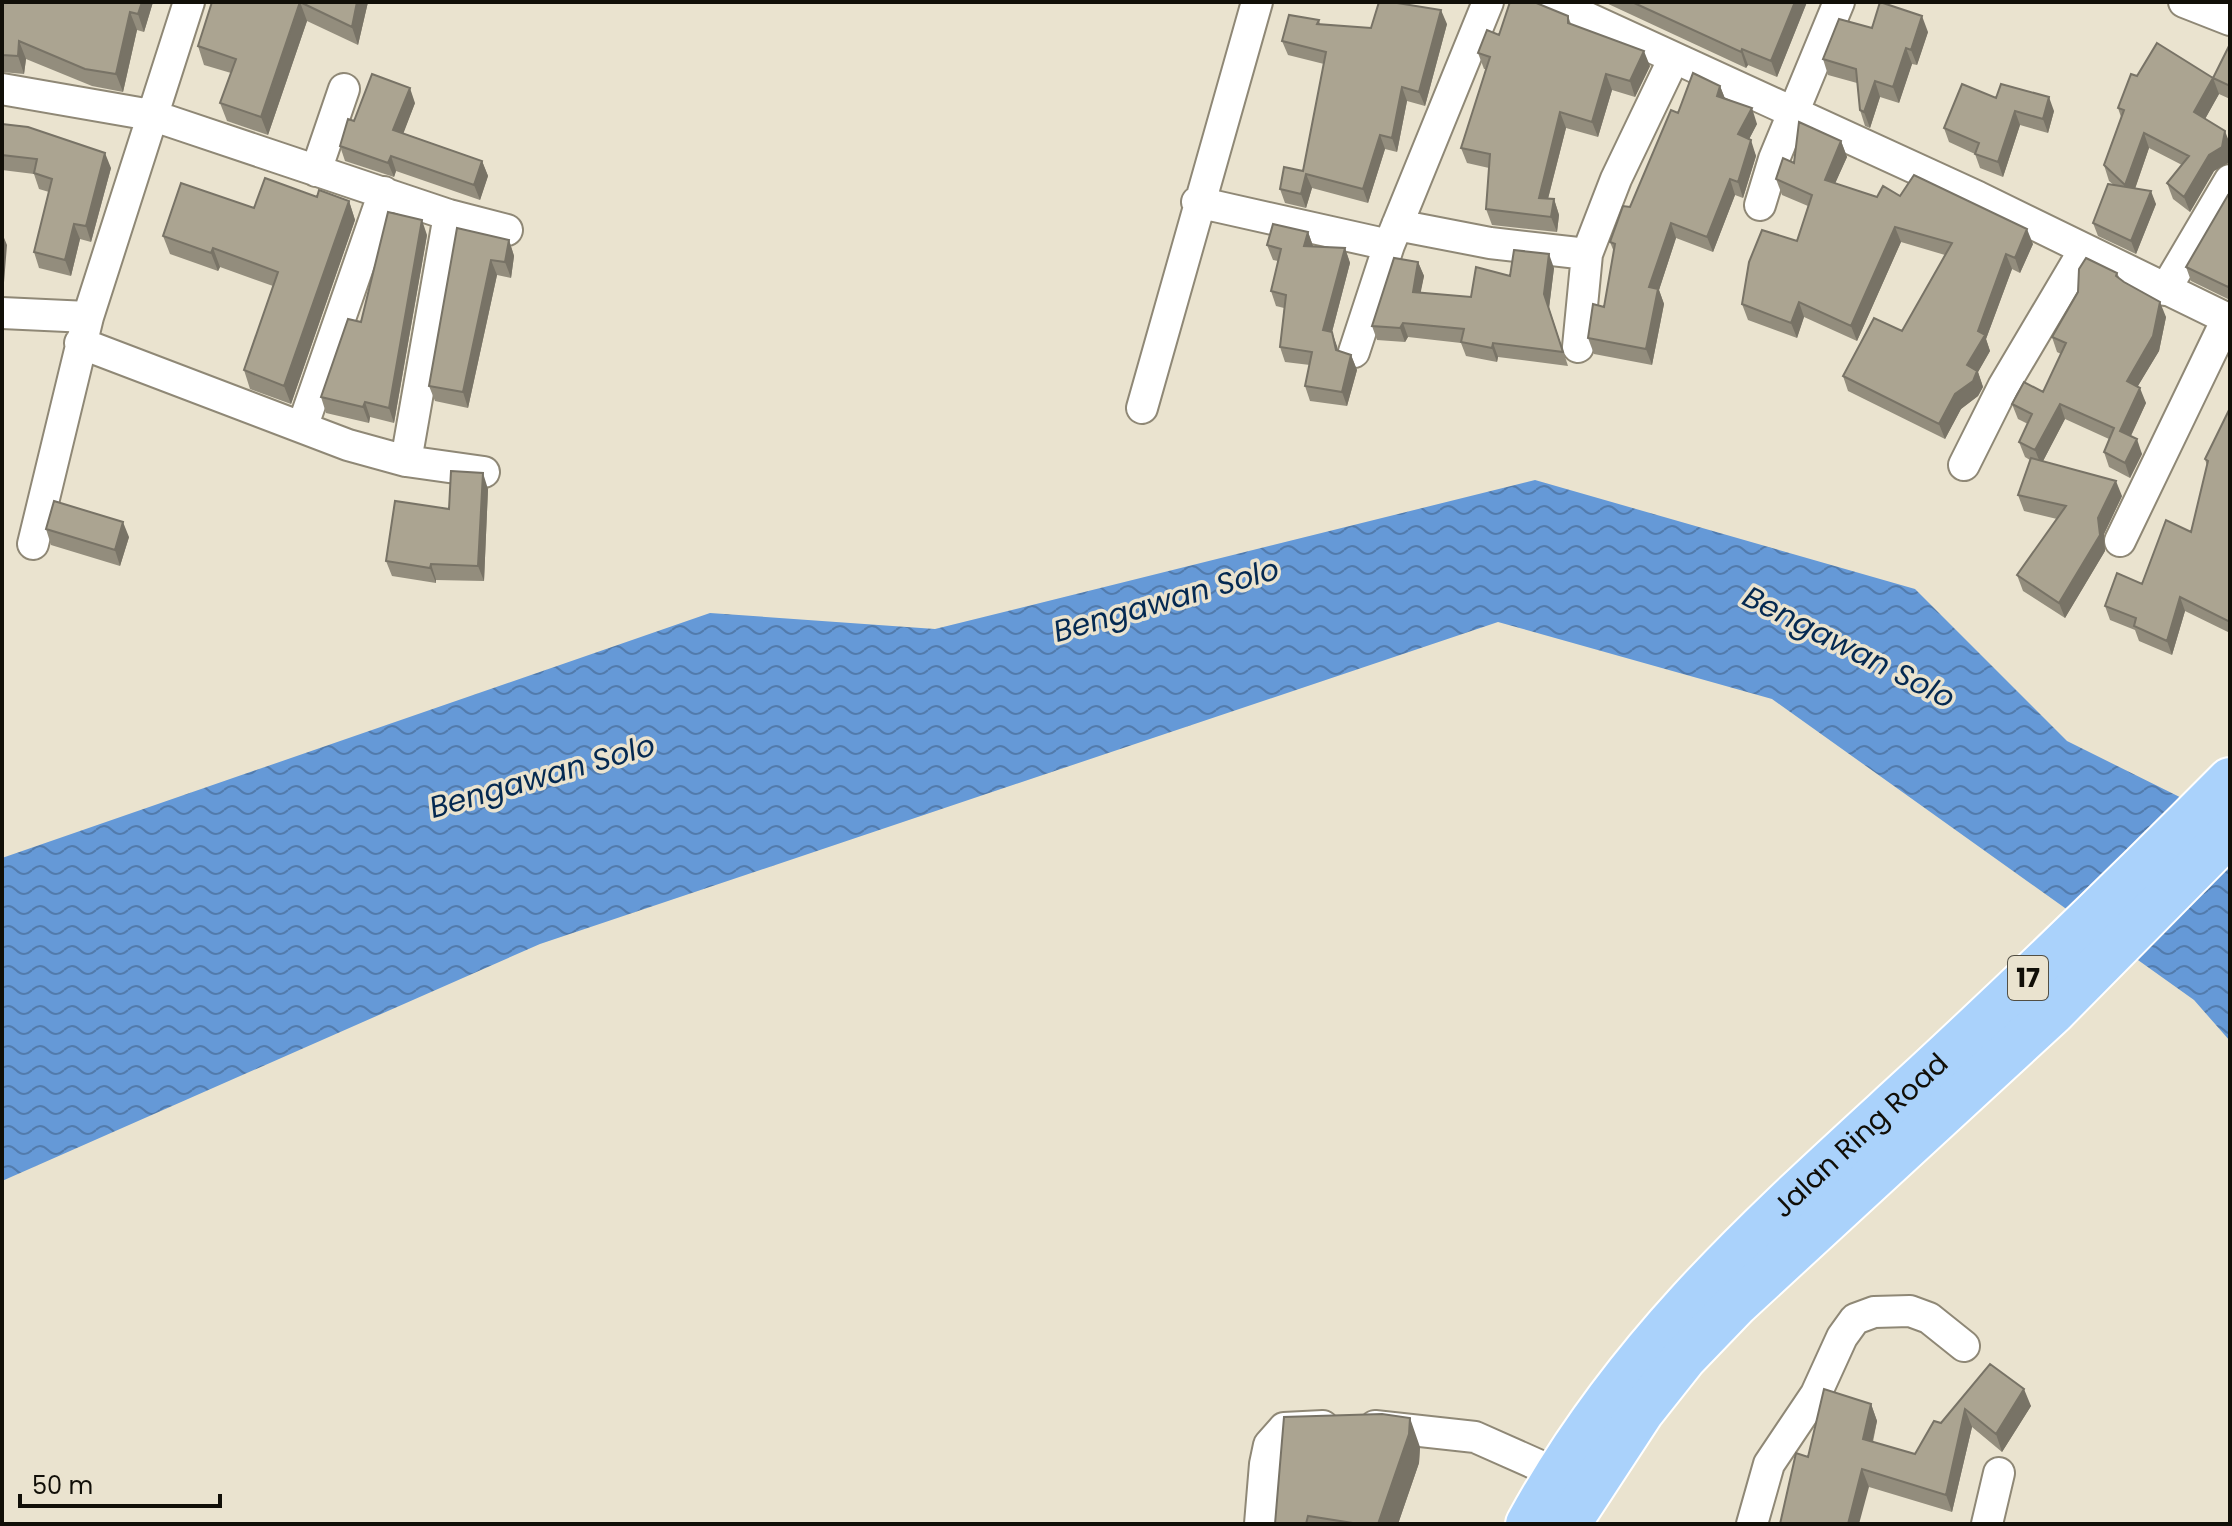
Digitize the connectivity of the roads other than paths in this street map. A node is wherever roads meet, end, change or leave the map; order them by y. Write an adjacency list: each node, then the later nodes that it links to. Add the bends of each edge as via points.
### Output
1 (189, 2): 12 (street)
2 (1257, 2): 16 (street)
3 (1488, 2): 20 (street)
4 (1553, 2): 8 (street)
5 (1839, 2): 11 (street)
6 (2184, 2): 7 (street)
7 (2230, 20)
8 (1673, 60): 11 (street); 22 (street)
9 (2, 89): 12 (street)
10 (344, 89): 13 (street)
11 (1794, 112): 17 (street); 21 (street)
12 (151, 115): 13 (street); 26 (street)
13 (316, 171): 15 (street)
14 (2230, 180): 23 (street)
15 (384, 192): 18 (street); 30 (street)
16 (1197, 202): 20 (street); 29 (street)
17 (1760, 205)
18 (449, 215): 19 (street); 31 (street)
19 (507, 230)
20 (1393, 235): 22 (street); 28 (street)
21 (2083, 252): 23 (street); 32 (street)
22 (1587, 254): 27 (street)
23 (2165, 290): 25 (street)
24 (2, 313): 26 (street)
25 (2229, 320): 34 (street)
26 (84, 330): 30 (street); 35 (street)
27 (1578, 347)
28 (1354, 352)
29 (1142, 408)
30 (303, 425): 31 (street, via 348,445)
31 (406, 461): 33 (street)
32 (1964, 465)
33 (484, 472)
34 (2120, 541)
35 (33, 544)
36 (2230, 780): 38 (highway, Jalan Ring Road / 17, via 2059,948)
37 (2230, 833): 38 (highway, Jalan Ring Road / 17, via 2053,1012)
38 (1835, 1183): 40 (highway, Jalan Ring Road / 17, via 1686,1301 1642,1352); 44 (highway, Jalan Ring Road / 17, via 1642,1411)
39 (1964, 1346): 45 (street, via 1929,1318 1910,1311 1874,1312 1855,1319 1816,1394 1769,1464)
40 (1556, 1473): 42 (street, via 1475,1437 1394,1425 1284,1428 1269,1445); 43 (highway, Jalan Ring Road / 17)
41 (1999, 1473): 46 (street)
42 (1260, 1524)
43 (1528, 1524)
44 (1568, 1524)
45 (1752, 1524)
46 (1987, 1524)

